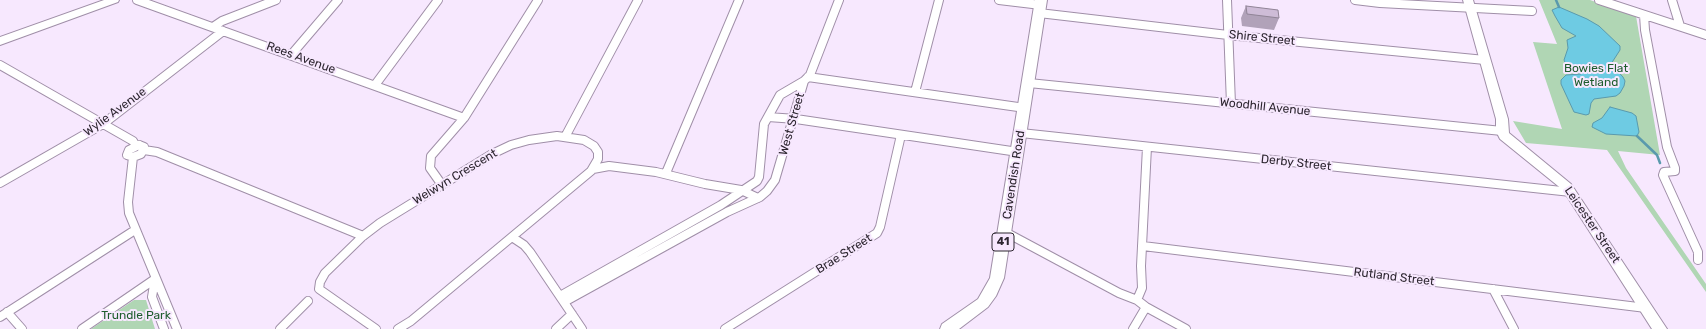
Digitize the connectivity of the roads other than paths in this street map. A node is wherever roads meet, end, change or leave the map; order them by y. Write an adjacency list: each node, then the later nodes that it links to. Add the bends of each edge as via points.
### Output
1 (114, 0): 25 (street)
2 (137, 0): 21 (street, Rees Avenue)
3 (276, 0): 21 (street)
4 (338, 0): 26 (street)
5 (438, 0): 31 (street)
6 (538, 0): 36 (street)
7 (638, 0): 42 (street)
8 (739, 0): 49 (street)
9 (839, 0): 29 (street, via 814,67)
10 (939, 0): 32 (street)
11 (999, 0): 17 (street, Shire Street)
12 (1227, 0): 24 (street)
13 (1354, 0): 16 (street, via 1380,3)
14 (1599, 0): 19 (street)
15 (1672, 0): 20 (street)
16 (1469, 4): 18 (street); 27 (street)
17 (1041, 6): 24 (street, Shire Street); 30 (main road, Cavendish Road / 41)
18 (1532, 11)
19 (1644, 15): 20 (street); 60 (street, via 1667,147 1675,168 1675,171 1663,174 1698,252)
20 (1680, 26): 23 (street)
21 (213, 27): 22 (street, Rees Avenue)
22 (222, 31): 26 (street, Rees Avenue); 38 (street, Wylie Avenue)
23 (1706, 34)
24 (1228, 35): 27 (street, Shire Street); 33 (street)
25 (0, 41)
26 (291, 55): 31 (street, Rees Avenue)
27 (1485, 60): 39 (street, via 1502,119)
28 (0, 65): 38 (street)
29 (806, 79): 32 (street); 35 (street, West Street, via 780,95); 37 (street, West Street)
30 (1028, 83): 33 (street, Woodhill Avenue); 34 (main road, Cavendish Road / 41)
31 (375, 85): 36 (street, Rees Avenue)
32 (915, 92): 34 (street)
33 (1231, 104): 39 (street, Woodhill Avenue)
34 (1025, 108): 40 (main road, Cavendish Road / 41)
35 (768, 117): 37 (street); 52 (street, West Street, via 763,128 759,177)
36 (464, 118): 51 (street, via 430,158 432,172)
37 (792, 119): 41 (street); 54 (street, West Street, via 775,180)
38 (102, 124): 43 (street, via 133,141); 50 (street, Wylie Avenue)
39 (1502, 131): 53 (street, Leicester Street, via 1504,136 1560,180)
40 (1020, 133): 44 (street, Derby Street); 46 (main road, Cavendish Road / 41)
41 (901, 135): 46 (street); 79 (street, Brae Street, via 877,233)
42 (565, 137): 48 (street, Welwyn Crescent, via 584,140 594,146 598,162); 51 (street, Welwyn Crescent, via 540,138 511,145)
43 (136, 146): 45 (street, via 143,146); 47 (street, via 127,154)
44 (1147, 147): 53 (street, Derby Street); 59 (street)
45 (144, 150): 47 (street); 57 (street, via 157,152)
46 (1018, 152): 56 (main road, Cavendish Road / 41)
47 (133, 157): 55 (street, via 128,208)
48 (593, 169): 49 (street, via 612,166); 58 (street)
49 (666, 174): 52 (street)
50 (0, 183)
51 (442, 185): 57 (street, Welwyn Crescent)
52 (744, 191): 54 (street); 63 (street, West Street)
53 (1571, 192): 67 (street, Leicester Street)
54 (758, 198): 63 (street, via 734,208)
55 (136, 230): 61 (street); 68 (street)
56 (1005, 232): 64 (street, via 1119,293); 80 (main road, Cavendish Road / 41, via 998,272 991,292 978,308)
57 (363, 236): 75 (street, Welwyn Crescent, via 328,269 319,285 320,291)
58 (512, 237): 63 (street, via 530,252); 76 (street)
59 (1142, 246): 62 (street, Rutland Street); 64 (street, via 1142,288)
60 (1698, 260)
61 (156, 279): 71 (street); 72 (street, via 152,297); 73 (street)
62 (1493, 289): 67 (street, Rutland Street); 83 (street)
63 (562, 299): 69 (street)
64 (1137, 300): 66 (street)
65 (308, 301): 74 (street)
66 (1146, 308): 81 (street); 82 (street)
67 (1646, 308): 84 (street, Leicester Street)
68 (4, 314): 70 (street)
69 (572, 314): 77 (street); 78 (street)
70 (22, 329)
71 (82, 329)
72 (164, 329)
73 (177, 329)
74 (280, 329)
75 (376, 329)
76 (398, 329)
77 (556, 329)
78 (582, 329)
79 (725, 329)
80 (947, 329)
81 (1133, 329)
82 (1186, 329)
83 (1514, 329)
84 (1660, 329)

